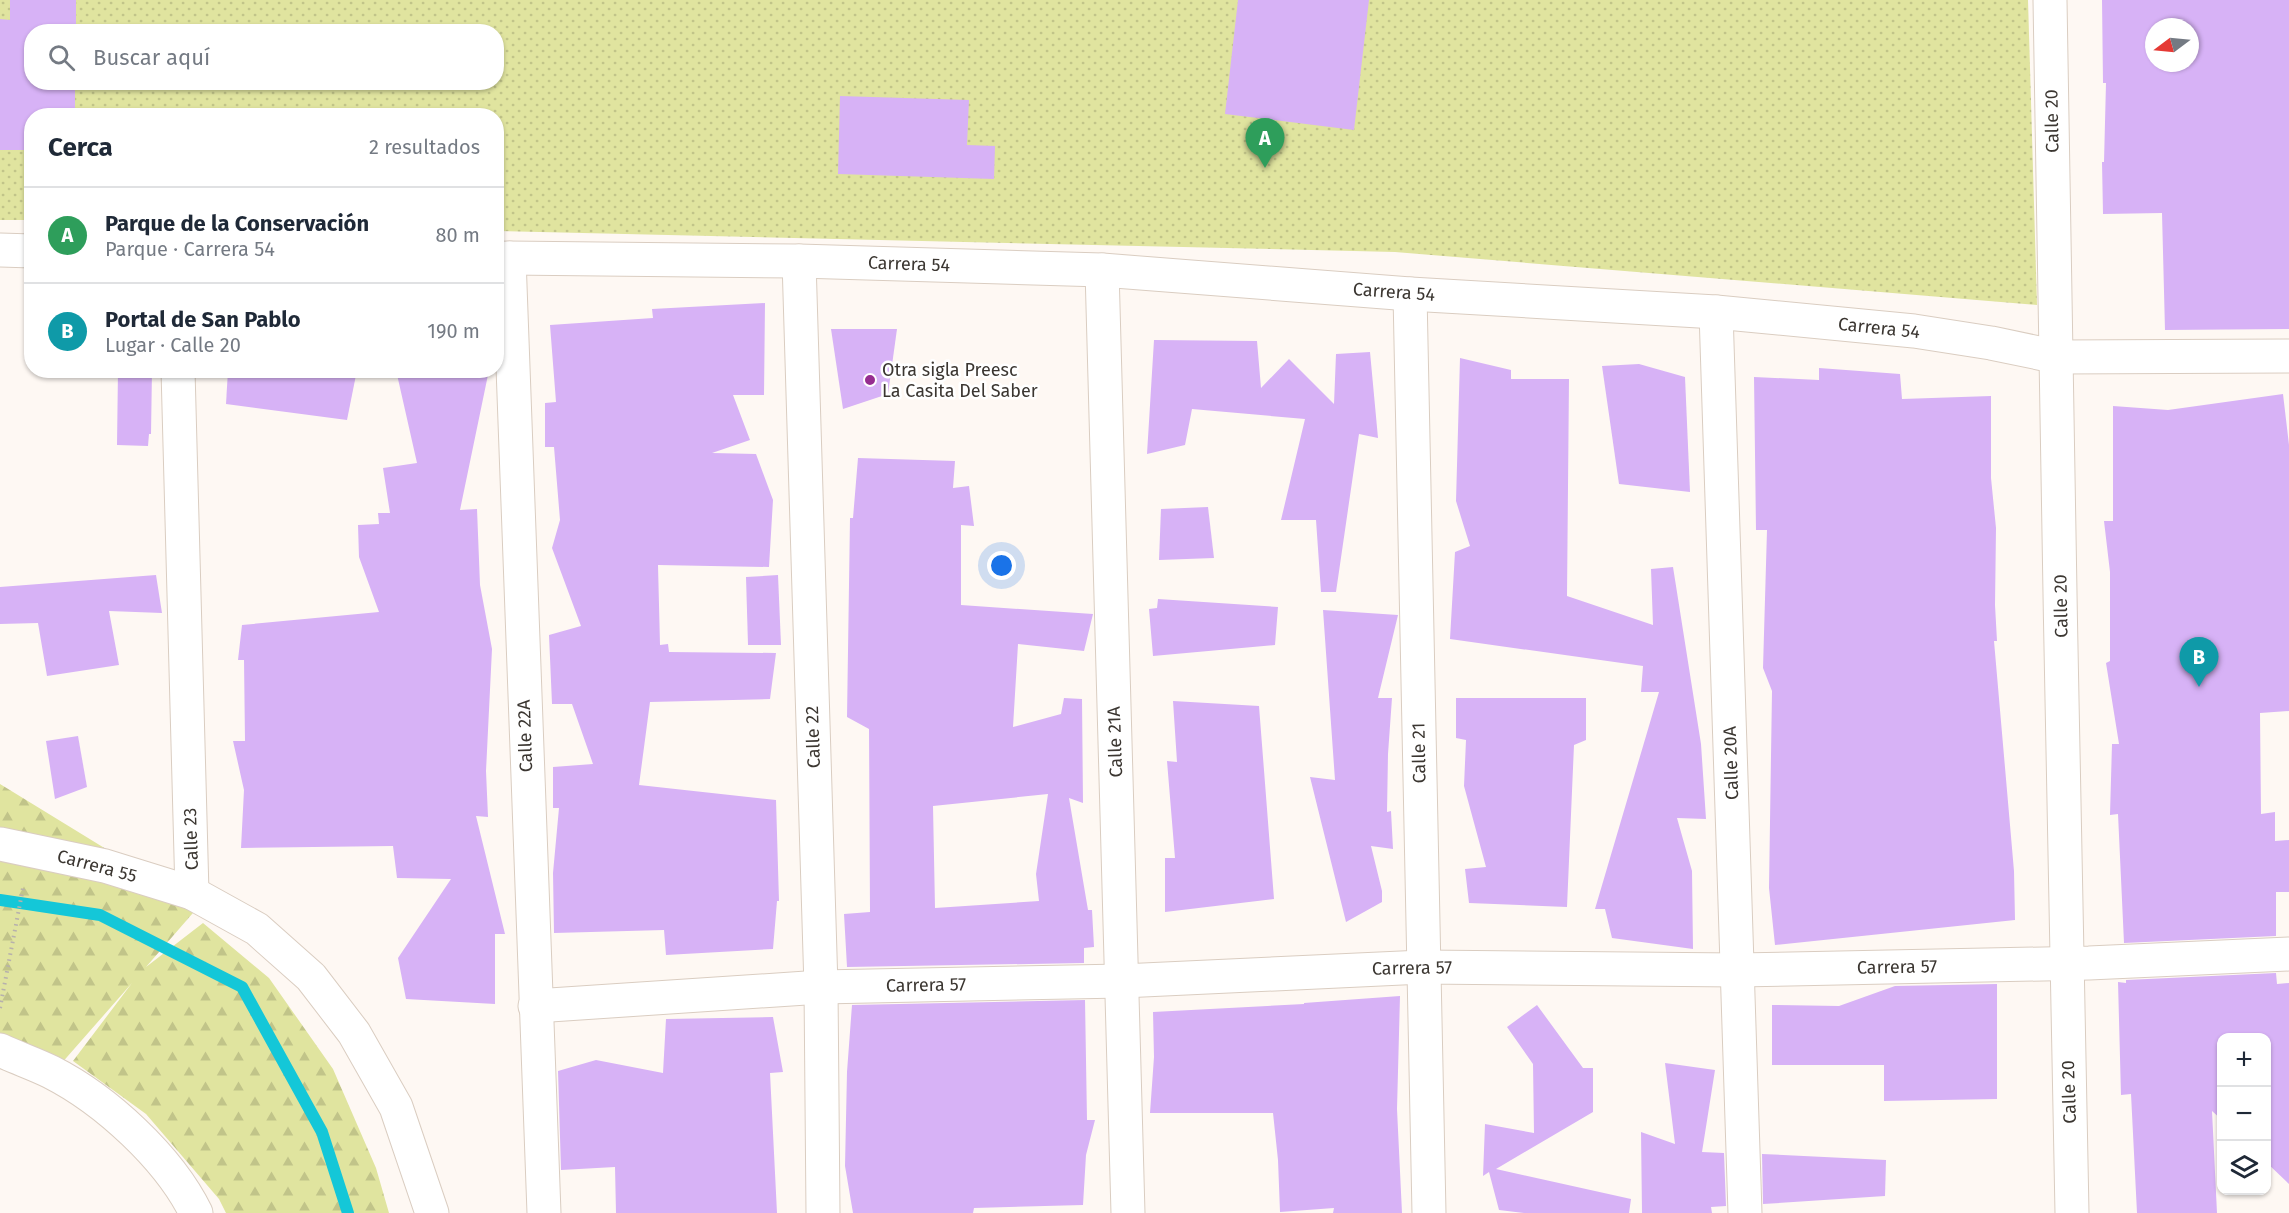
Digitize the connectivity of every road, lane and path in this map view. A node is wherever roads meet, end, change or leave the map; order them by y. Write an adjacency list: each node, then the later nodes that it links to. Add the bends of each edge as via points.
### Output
1 (2050, 0): 11 (street, Calle 20)
2 (0, 250): 3 (street)
3 (24, 251)
4 (504, 258): 5 (street, Carrera 54)
5 (799, 261): 6 (street, Carrera 54); 21 (street, Calle 22)
6 (1102, 270): 8 (street, Carrera 54); 20 (street, Calle 21A)
7 (504, 281): 22 (street, Calle 22A)
8 (1410, 294): 9 (street, Carrera 54); 18 (street, Calle 21)
9 (1716, 312): 11 (street, Carrera 54, via 1914,331); 19 (street, Calle 20A)
10 (2289, 356): 11 (street, Carrera 54)
11 (2058, 357): 17 (street, Calle 20)
12 (178, 378): 15 (street, Calle 23)
13 (0, 844): 15 (street, Carrera 55, via 105,866)
14 (23, 886): 23 (path)
15 (192, 892): 26 (street, Calle 23, via 257,929 310,977 354,1033 396,1107)
16 (2289, 954): 17 (street, Carrera 57)
17 (2065, 964): 19 (street, Carrera 57); 32 (street, Calle 20)
18 (1423, 967): 19 (street, Carrera 57); 20 (street, Carrera 57); 30 (street, Calle 21)
19 (1737, 970): 31 (street, Calle 20A)
20 (1122, 981): 21 (street, Carrera 57); 29 (street, Calle 21A)
21 (821, 987): 22 (street, Carrera 57); 28 (street, Calle 22)
22 (535, 1006): 27 (street, Calle 22A)
23 (0, 1008)
24 (0, 1050): 25 (street, via 52,1073 108,1109 152,1149)
25 (196, 1213)
26 (432, 1213)
27 (544, 1213)
28 (823, 1213)
29 (1128, 1213)
30 (1429, 1213)
31 (1745, 1213)
32 (2072, 1213)

